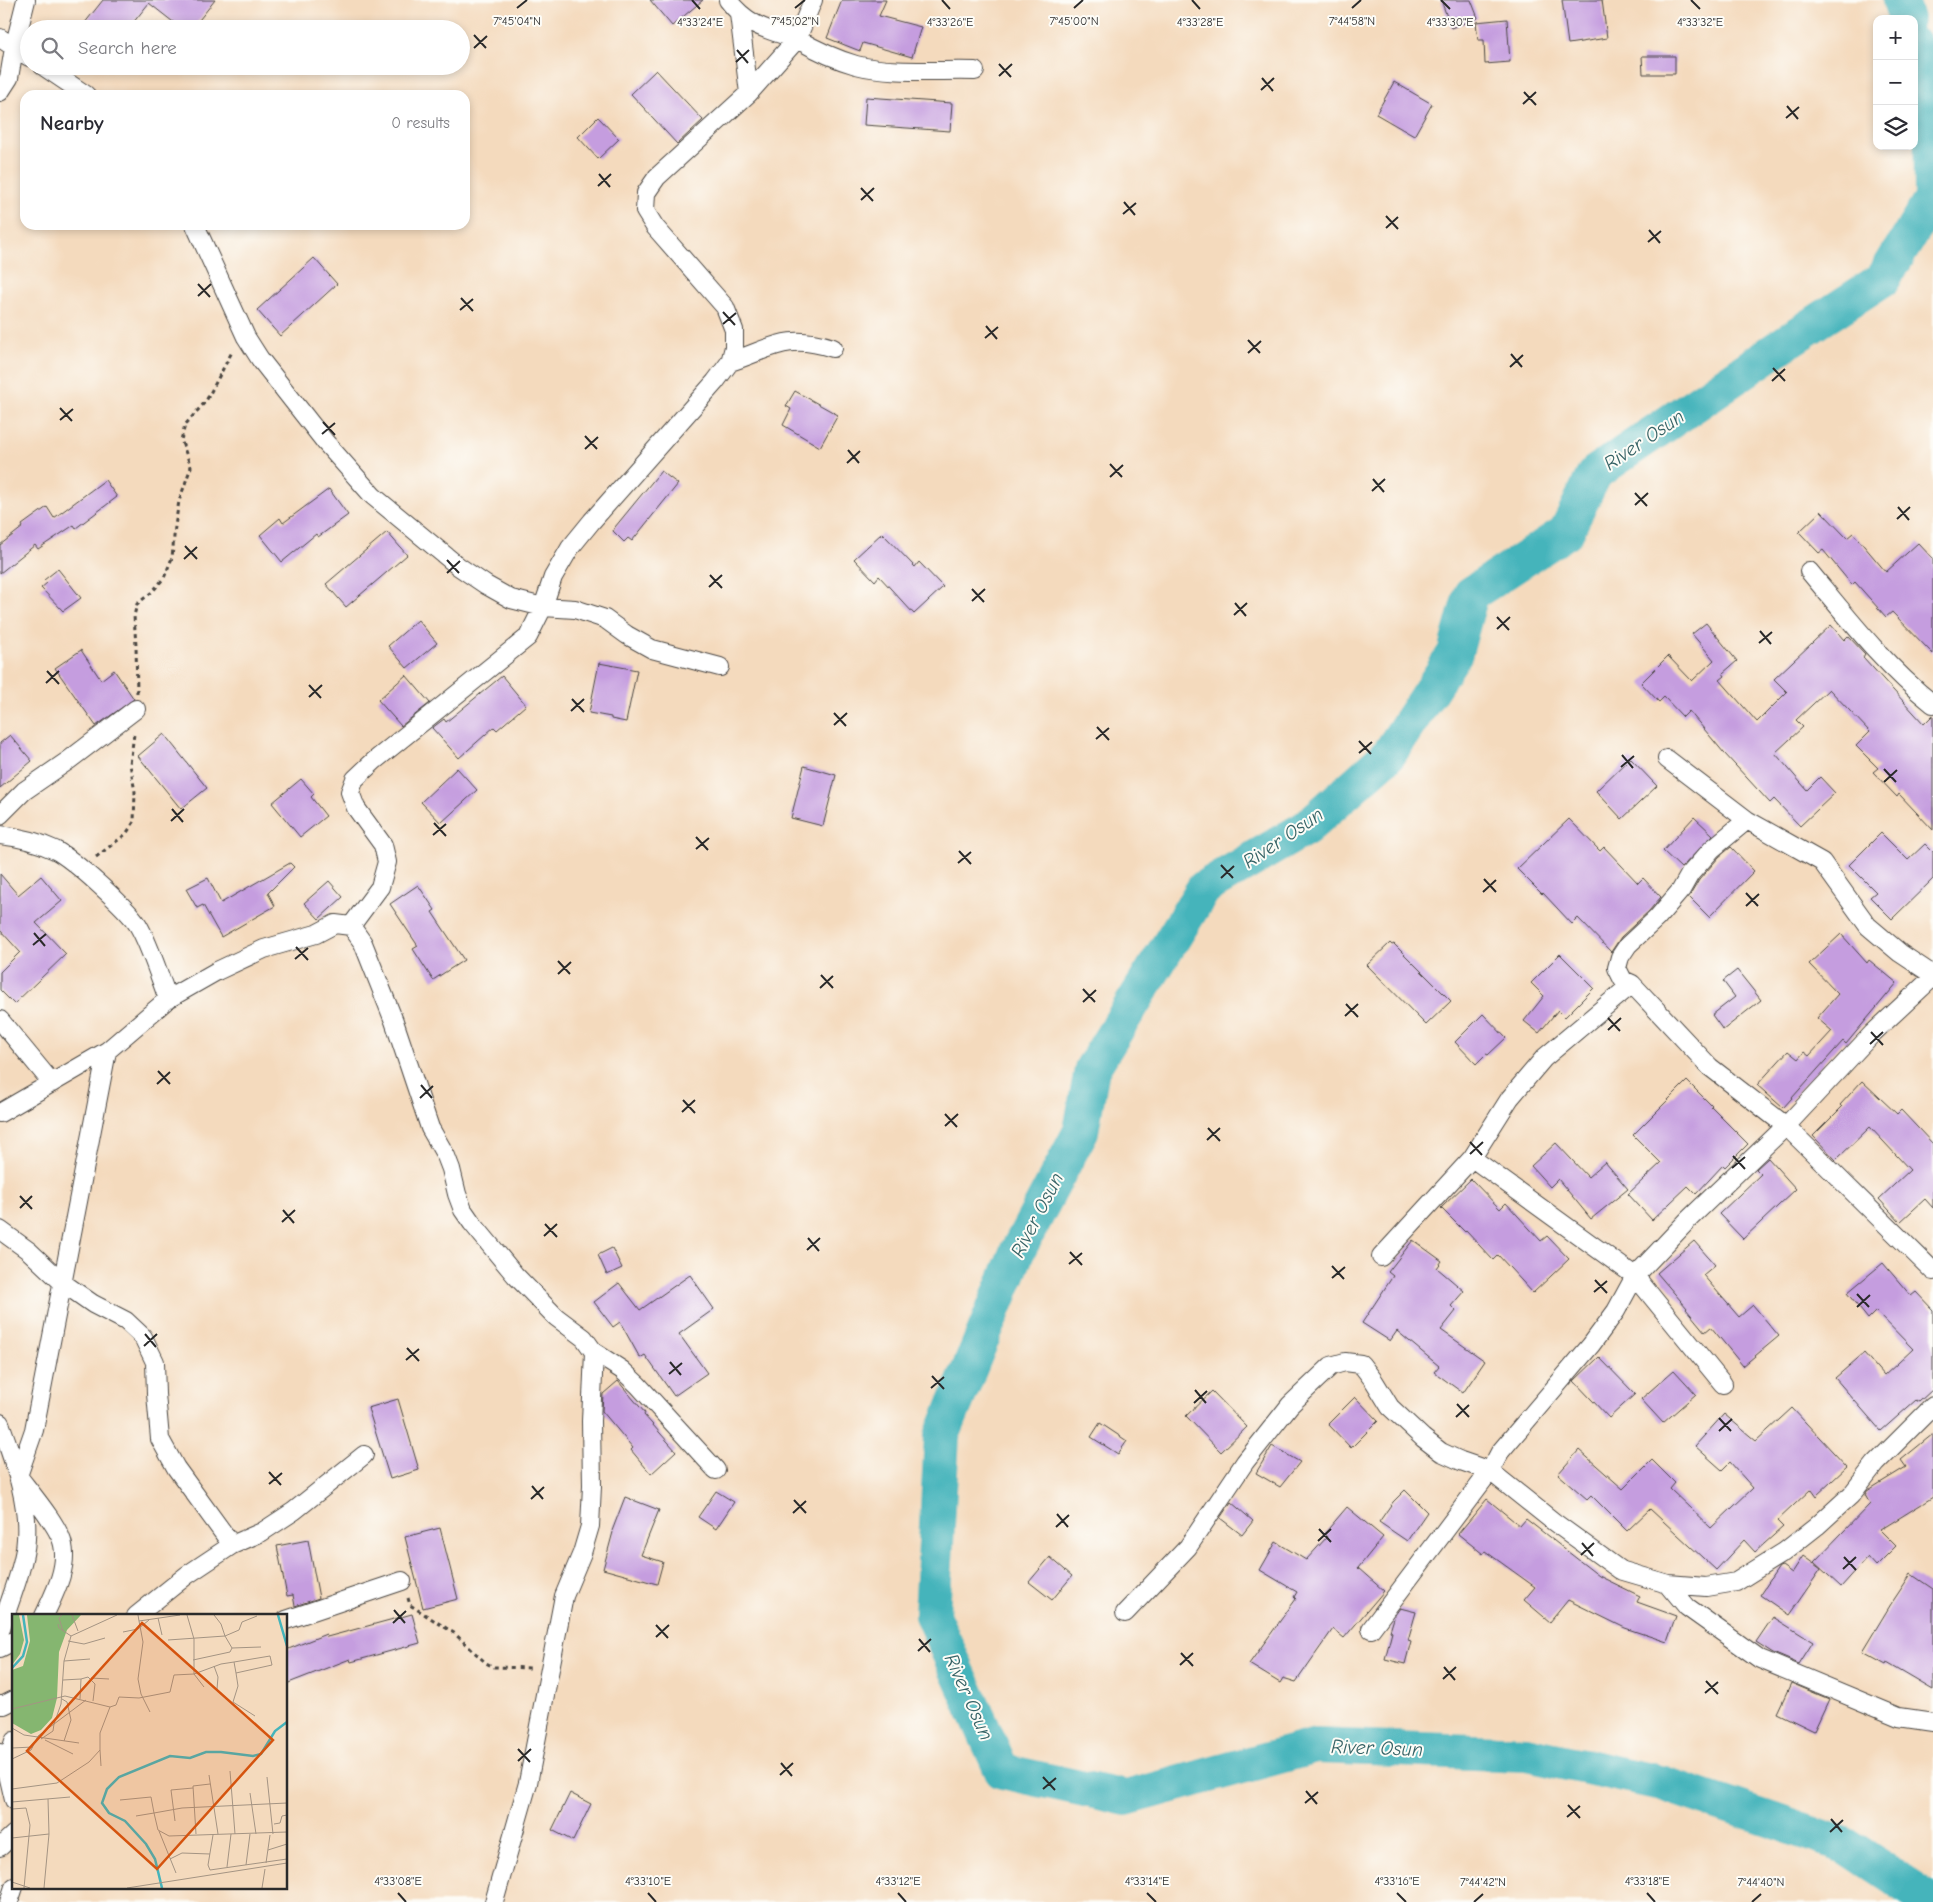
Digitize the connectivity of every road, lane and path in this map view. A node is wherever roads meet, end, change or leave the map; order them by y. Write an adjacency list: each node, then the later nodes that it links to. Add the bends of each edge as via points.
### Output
1 (26, 0): 5 (street)
2 (813, 0): 4 (street)
3 (734, 7): 4 (street, via 763,28); 11 (street)
4 (797, 39): 7 (street, via 828,56 858,65 903,70); 11 (street)
5 (7, 43): 6 (street); 10 (street, via 10,78)
6 (20, 51)
7 (975, 71)
8 (56, 75): 9 (street)
9 (79, 90)
10 (0, 92)
11 (749, 93): 15 (street, via 657,177 646,193 645,211 655,227 725,307 734,330)
12 (197, 230): 13 (street)
13 (246, 337): 17 (street, via 289,398 374,496 458,566 486,585 511,599); 20 (path, via 231,352 206,401 185,425 181,440 191,467 180,501 172,558 164,578 138,604 134,616)
14 (833, 348): 15 (street, via 794,341 776,344)
15 (730, 362): 17 (street, via 570,548 553,577)
16 (1809, 571): 19 (street, via 1874,648 1908,684)
17 (543, 607): 18 (street, via 575,609 604,619 652,649); 26 (street, via 528,638 374,761 356,779 350,792 356,808 383,845 386,862 380,887)
18 (720, 666)
19 (1933, 704)
20 (136, 709): 22 (street, via 24,791); 25 (path, via 130,764 134,822 126,834)
21 (1667, 759): 23 (street)
22 (0, 815)
23 (1747, 820): 27 (street, via 1822,862 1868,926); 28 (street, via 1712,849 1657,918 1624,951 1617,968 1623,980)
24 (0, 835): 25 (street, via 35,842 57,851)
25 (79, 869): 29 (street, via 128,912 139,926)
26 (351, 926): 29 (street, via 335,924 316,934 264,949); 41 (street, via 363,943 394,1021 430,1128 446,1156 464,1210 515,1275 556,1316 584,1338)
27 (1933, 976): 34 (street, via 1873,1033)
28 (1632, 984): 34 (street, via 1710,1068); 35 (street, via 1544,1058 1510,1098)
29 (168, 999): 31 (street)
30 (0, 1020): 32 (street)
31 (107, 1051): 32 (street); 40 (street)
32 (52, 1083): 33 (street)
33 (0, 1113)
34 (1786, 1126): 38 (street); 39 (street)
35 (1472, 1158): 37 (street); 39 (street)
36 (0, 1230): 40 (street)
37 (1381, 1257)
38 (1933, 1271)
39 (1635, 1276): 42 (street); 47 (street, via 1616,1311 1591,1345 1500,1452)
40 (63, 1282): 48 (street, via 34,1430); 49 (street, via 93,1304 126,1321 143,1338 155,1362 160,1439 176,1468)
41 (594, 1352): 46 (street, via 638,1385); 60 (street, via 590,1526 564,1596)
42 (1723, 1384)
43 (1933, 1406): 51 (street, via 1874,1464 1851,1495 1784,1552 1736,1582 1706,1587)
44 (0, 1423): 48 (street)
45 (364, 1455): 49 (street, via 262,1532)
46 (716, 1470)
47 (1490, 1471): 51 (street, via 1620,1570); 52 (street, via 1441,1452 1423,1438 1390,1407 1361,1364 1345,1362 1332,1366 1290,1406 1245,1462 1188,1547); 56 (street)
48 (18, 1476): 53 (street, via 51,1521 63,1544 64,1562 57,1589); 57 (street, via 26,1519 26,1541)
49 (232, 1545): 54 (street, via 187,1575)
50 (402, 1581): 55 (street); 60 (path, via 410,1605 454,1633 486,1663 494,1667)
51 (1668, 1584): 63 (street, via 1687,1607 1760,1659 1900,1717)
52 (1125, 1613)
53 (45, 1614)
54 (138, 1614)
55 (288, 1619)
56 (1371, 1629)
57 (0, 1631)
58 (12, 1642): 59 (street)
59 (0, 1648)
60 (549, 1670): 71 (street, via 528,1783)
61 (12, 1701): 62 (street)
62 (0, 1705)
63 (1933, 1722)
64 (12, 1744): 65 (street)
65 (3, 1760): 66 (street)
66 (12, 1793)
67 (12, 1836): 68 (street)
68 (0, 1847)
69 (13, 1890): 70 (street)
70 (9, 1902)
71 (494, 1902)

